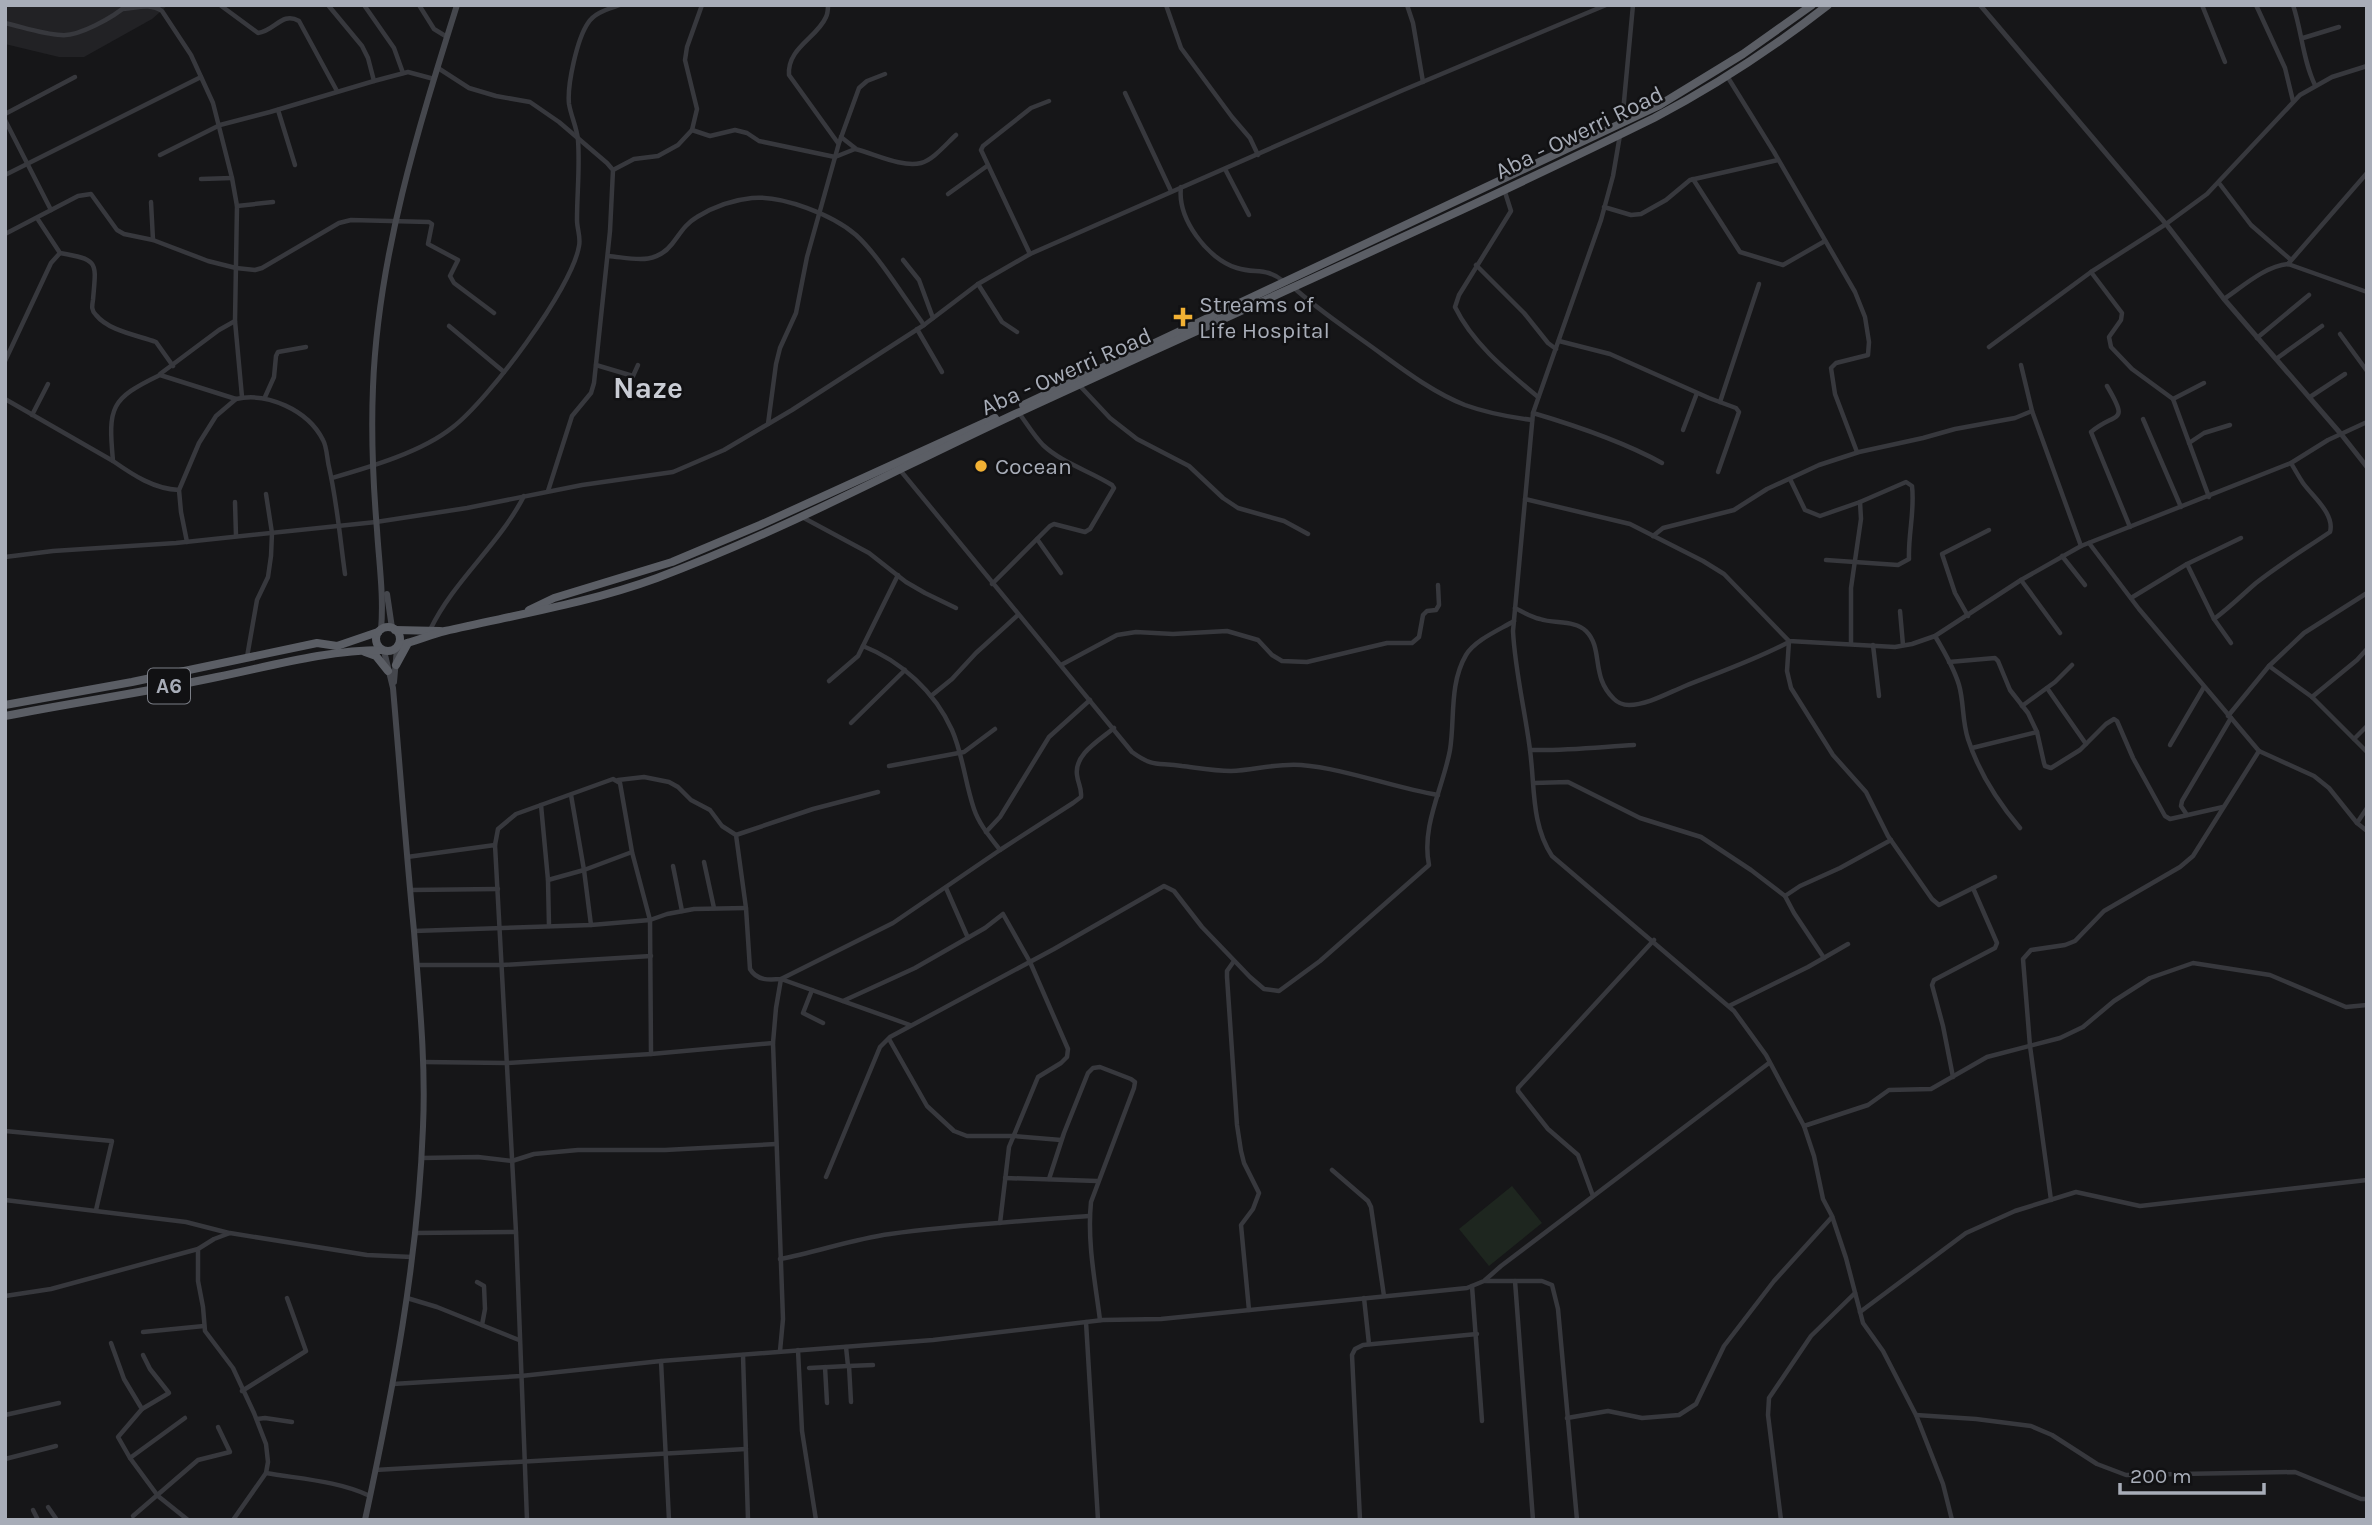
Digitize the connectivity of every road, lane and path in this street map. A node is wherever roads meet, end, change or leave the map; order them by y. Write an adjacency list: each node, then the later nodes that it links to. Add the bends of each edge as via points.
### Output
1 (220, 5): 36 (street, via 258,33 286,17 299,21)
2 (328, 5): 32 (street, via 362,46)
3 (364, 5): 27 (street, via 394,48)
4 (419, 5): 22 (street, via 434,29)
5 (457, 5): 22 (main road)
6 (620, 5): 49 (street, via 597,14 581,40 569,80 569,103)
7 (702, 5): 45 (street, via 685,60 697,109)
8 (828, 5): 50 (street, via 827,17 788,67 789,75)
9 (1166, 5): 53 (street, via 1181,48)
10 (1407, 5): 34 (street)
11 (1606, 5): 34 (street)
12 (1633, 5): 43 (street)
13 (1812, 5): 43 (highway, Aba - Owerri Road / A6, via 1705,79)
14 (1828, 5): 29 (highway, Aba - Owerri Road / A6)
15 (1980, 5): 80 (street)
16 (2202, 5): 24 (street)
17 (2256, 5): 39 (street, via 2285,68)
18 (2293, 5): 23 (street)
19 (125, 7): 20 (street, via 72,35); 31 (street, via 155,6 162,11)
20 (5, 23)
21 (2339, 27): 23 (street)
22 (447, 37): 26 (main road)
23 (2303, 38): 35 (street)
24 (2225, 62)
25 (2367, 66): 35 (street)
26 (438, 68): 33 (main road); 49 (street, via 469,88 530,102)
27 (403, 73): 32 (street); 33 (street)
28 (885, 74): 48 (street, via 862,84)
29 (1727, 76): 46 (highway, Aba - Owerri Road / A6); 55 (street)
30 (75, 77): 41 (street)
31 (201, 77): 44 (street); 56 (street)
32 (374, 80): 36 (street)
33 (434, 80): 79 (main road)
34 (1423, 82): 53 (street)
35 (2315, 85): 39 (street)
36 (337, 91): 40 (street)
37 (1125, 93): 69 (street)
38 (1049, 101): 58 (street, via 1031,108 984,146 981,150)
39 (2293, 102): 66 (street)
40 (278, 110): 44 (street); 57 (street)
41 (5, 114)
42 (5, 120): 56 (street)
43 (1622, 123): 92 (highway, Aba - Owerri Road / A6)
44 (219, 125): 52 (street); 63 (street)
45 (692, 130): 54 (street, via 710,136 735,130 759,141); 60 (street, via 658,156 634,159)
46 (1620, 134): 68 (highway, Aba - Owerri Road / A6); 74 (street)
47 (956, 135): 51 (street, via 920,163 894,161)
48 (841, 137): 50 (street); 51 (street)
49 (578, 138): 60 (street); 120 (street, via 580,246 564,283)
50 (839, 143): 54 (street)
51 (855, 149): 54 (street)
52 (160, 155)
53 (1258, 155): 59 (street)
54 (835, 157): 76 (street)
55 (1778, 160): 65 (street); 83 (street)
56 (27, 164): 62 (street); 75 (street)
57 (295, 165)
58 (987, 166): 70 (street); 85 (street)
59 (1225, 169): 67 (street); 77 (street)
60 (613, 170): 86 (street)
61 (2367, 173): 88 (street)
62 (5, 175)
63 (232, 178): 64 (street); 73 (street)
64 (201, 179)
65 (1693, 179): 74 (street, via 1641,214); 83 (street, via 1740,252 1783,265)
66 (2219, 183): 80 (street); 88 (street, via 2251,225)
67 (1181, 187): 69 (street); 92 (street, via 1182,208 1213,254 1231,266 1273,273)
68 (1504, 190): 89 (street, via 1511,211); 95 (highway, Aba - Owerri Road / A6)
69 (1171, 191): 85 (street)
70 (948, 194)
71 (151, 202): 82 (street)
72 (273, 202): 73 (street)
73 (237, 206): 90 (street)
74 (1604, 207): 109 (street)
75 (51, 210): 78 (street); 82 (street, via 92,194 117,230)
76 (819, 214): 86 (street, via 769,198 729,202 686,225 658,258); 102 (street, via 858,237); 143 (street, via 796,313 776,364)
77 (1249, 215)
78 (37, 218): 81 (street); 84 (street)
79 (396, 220): 90 (street, via 339,223 261,268); 99 (street, via 432,224 428,244 458,260 450,276 454,283); 152 (main road, via 377,341)
80 (2166, 224): 91 (street); 98 (street)
81 (5, 234)
82 (153, 240): 90 (street)
83 (1825, 241): 148 (street, via 1866,317 1868,355 1831,368 1835,394)
84 (60, 253): 114 (street); 117 (street, via 92,261 92,310 97,317 156,342)
85 (1030, 254): 93 (street)
86 (608, 256): 115 (street)
87 (903, 260): 100 (street, via 919,280)
88 (2289, 262): 96 (street); 98 (street)
89 (1476, 265): 112 (street); 130 (street, via 1455,307 1498,363)
90 (236, 268): 101 (street)
91 (2091, 272): 111 (street); 134 (street, via 2122,313 2109,337 2111,347)
92 (1284, 282): 199 (highway, Aba - Owerri Road / A6, via 760,525 672,562 540,603)
93 (978, 284): 100 (street); 106 (street, via 1002,323)
94 (1759, 284): 135 (street)
95 (1293, 287): 126 (highway, Aba - Owerri Road / A6); 141 (street, via 1337,324 1462,404)
96 (2367, 292)
97 (2309, 295): 108 (street)
98 (2224, 299): 108 (street)
99 (494, 313)
100 (933, 318): 102 (street)
101 (235, 321): 117 (street); 132 (street)
102 (924, 325): 105 (street)
103 (449, 326): 120 (street)
104 (2322, 326): 113 (street)
105 (917, 329): 121 (street); 143 (street)
106 (1017, 332)
107 (2340, 334): 119 (street)
108 (2256, 338): 113 (street)
109 (1559, 341): 112 (street); 128 (street, via 1610,354)
110 (306, 347): 129 (street, via 278,352)
111 (1989, 347)
112 (1556, 349): 130 (street)
113 (2276, 359): 131 (street)
114 (5, 361)
115 (596, 365): 116 (street, via 633,376); 159 (street, via 591,393 572,416)
116 (638, 365)
117 (173, 366): 123 (street)
118 (2021, 366): 136 (street)
119 (2367, 371)
120 (504, 372): 152 (street, via 453,427)
121 (943, 372)
122 (2345, 374): 131 (street)
123 (160, 375): 132 (street); 149 (street, via 120,399 111,413)
124 (2204, 383): 134 (street)
125 (48, 384): 139 (street)
126 (1080, 386): 137 (highway, Aba - Owerri Road / A6); 173 (street, via 1137,439 1189,466 1238,508 1284,521)
127 (2107, 386): 170 (street, via 2119,413 2091,432)
128 (1698, 393): 135 (street); 145 (street)
129 (265, 397): 132 (street); 156 (street, via 291,409 316,430)
130 (1538, 397): 138 (street)
131 (2310, 397): 146 (street)
132 (239, 398): 158 (street, via 216,416)
133 (5, 399): 139 (street)
134 (2173, 399): 147 (street)
135 (1720, 401): 155 (street, via 1739,412)
136 (2032, 411): 148 (street); 180 (street)
137 (1019, 412): 154 (highway, Aba - Owerri Road / A6); 177 (street, via 1044,446 1114,488 1090,529 1085,532 1054,524)
138 (1533, 413): 141 (street); 150 (street)
139 (32, 415): 149 (street)
140 (2143, 419): 166 (street)
141 (1532, 420): 163 (street)
142 (2367, 422): 146 (street)
143 (768, 425): 159 (street, via 673,472)
144 (2230, 425): 147 (street)
145 (1683, 430)
146 (2341, 434): 151 (street); 153 (street)
147 (2189, 443): 162 (street)
148 (1857, 452): 157 (street)
149 (113, 461): 158 (street, via 148,482)
150 (1662, 463)
151 (2291, 463): 162 (street); 202 (street, via 2332,528)
152 (373, 464): 156 (street); 168 (main road)
153 (2367, 467)
154 (899, 470): 167 (highway, Aba - Owerri Road / A6); 191 (street)
155 (1718, 472)
156 (332, 478): 169 (street)
157 (1790, 479): 165 (street, via 1805,510 1814,515); 175 (street, via 1734,510 1663,528)
158 (179, 489): 178 (street)
159 (548, 491): 161 (street)
160 (265, 494): 172 (street)
161 (524, 495): 168 (street); 205 (street, via 501,534 451,594)
162 (2209, 497): 166 (street)
163 (1525, 499): 175 (street, via 1630,524); 197 (street)
164 (235, 502): 174 (street)
165 (1860, 502): 184 (street); 184 (street, via 1909,483 1912,486 1909,559 1898,565)
166 (2181, 507): 170 (street)
167 (801, 517): 189 (street, via 869,553); 199 (highway, Aba - Owerri Road / A6, via 657,578)
168 (376, 522): 169 (street); 186 (main road)
169 (339, 525): 172 (street); 188 (street)
170 (2130, 527): 179 (street)
171 (1989, 530): 201 (street, via 1942,554)
172 (272, 533): 174 (street); 221 (street, via 268,577 257,600)
173 (1308, 534)
174 (236, 536): 178 (street)
175 (1653, 536): 210 (street, via 1724,574)
176 (2241, 538): 185 (street)
177 (1037, 539): 187 (street); 191 (street)
178 (187, 542): 182 (street)
179 (2089, 543): 180 (street); 195 (street)
180 (2081, 547): 181 (street)
181 (2062, 556): 190 (street); 193 (street)
182 (5, 557)
183 (1826, 561): 184 (street)
184 (1854, 562): 213 (street)
185 (2187, 564): 195 (street); 202 (street)
186 (380, 572): 204 (main road); 206 (main road)
187 (1061, 573)
188 (345, 574)
189 (898, 575): 196 (street); 216 (street)
190 (2021, 580): 201 (street); 208 (street)
191 (992, 584): 200 (street)
192 (1438, 584): 224 (street, via 1439,605 1423,615 1419,637 1412,643 1387,643 1295,662 1282,661 1258,640 1227,631 1136,632 1117,635)
193 (2085, 585)
194 (2367, 593): 226 (street, via 2304,633)
195 (2131, 598): 230 (street)
196 (956, 608)
197 (1515, 608): 203 (street); 210 (street, via 1587,632 1605,687 1620,704 1628,705 1764,655)
198 (1900, 611): 215 (street)
199 (524, 614): 207 (highway, Aba - Owerri Road / A6)
200 (1018, 615): 224 (street); 233 (street)
201 (1968, 616): 209 (street)
202 (2214, 619): 212 (street)
203 (1514, 621): 253 (street, via 1515,662); 262 (street, via 1472,648 1462,665)
204 (394, 629): 205 (highway, Aba - Owerri Road / A6); 206 (highway, Aba - Owerri Road / A6); 217 (highway, via 400,637)
205 (430, 629): 207 (highway, Aba - Owerri Road / A6)
206 (380, 631): 220 (highway, via 376,640); 221 (highway, Aba - Owerri Road / A6, via 337,646 317,643)
207 (447, 631): 211 (highway, Aba - Owerri Road / A6)
208 (2060, 633)
209 (1935, 636): 215 (street); 222 (street)
210 (1789, 641): 213 (street); 272 (street, via 1791,688 1833,755 1866,792)
211 (408, 643): 217 (highway, Aba - Owerri Road / A6); 223 (highway)
212 (2231, 643)
213 (1851, 644): 214 (street)
214 (1873, 645): 215 (street); 234 (street)
215 (1903, 645)
216 (863, 646): 227 (street); 229 (street, via 855,660)
217 (398, 647): 220 (highway, Aba - Owerri Road / A6, via 391,652); 223 (main road)
218 (2367, 649): 235 (street)
219 (356, 650): 220 (highway, Aba - Owerri Road / A6); 228 (highway, via 376,656); 240 (highway, Aba - Owerri Road / A6)
220 (383, 650): 228 (main road)
221 (247, 657): 237 (highway, Aba - Owerri Road / A6)
222 (1949, 662): 239 (street, via 1994,658); 252 (street, via 1960,687)
223 (396, 664): 231 (main road)
224 (1060, 665): 236 (street)
225 (2072, 665): 232 (street)
226 (2269, 666): 235 (street); 242 (street)
227 (905, 670): 233 (street); 243 (street)
228 (388, 671): 231 (main road)
229 (829, 681)
230 (2204, 687): 242 (street); 251 (street)
231 (393, 688): 276 (main road)
232 (2047, 688): 239 (street); 249 (street)
233 (931, 696): 255 (street)
234 (1880, 696)
235 (2312, 696): 248 (street)
236 (1090, 700): 245 (street); 270 (street, via 1049,737)
237 (16, 703): 238 (highway, Aba - Owerri Road / A6); 240 (highway)
238 (5, 705)
239 (2022, 706): 247 (street)
240 (17, 714): 241 (highway, Aba - Owerri Road / A6)
241 (5, 716)
242 (2230, 717): 254 (street); 266 (street, via 2180,803)
243 (851, 723)
244 (2367, 726): 248 (street)
245 (1114, 728): 262 (street, via 1132,752 1156,765 1230,771 1298,765 1334,769); 274 (street, via 1077,763 1081,797)
246 (995, 729): 255 (street)
247 (2037, 732): 249 (street, via 2048,768); 252 (street)
248 (2354, 739): 256 (street)
249 (2086, 744): 266 (street, via 2111,719 2117,721 2165,816 2170,820)
250 (1634, 745): 253 (street)
251 (2170, 745)
252 (1972, 748): 268 (street, via 1998,802)
253 (1530, 750): 259 (street)
254 (2259, 751): 264 (street); 267 (street, via 2314,776)
255 (960, 752): 257 (street); 270 (street, via 974,811)
256 (2367, 752)
257 (889, 766)
258 (618, 780): 261 (street); 271 (street, via 644,777 669,782); 275 (street)
259 (1534, 783): 286 (street, via 1568,782 1640,817 1693,833); 296 (street, via 1537,822 1552,856)
260 (878, 792): 271 (street)
261 (571, 795): 263 (street); 279 (street)
262 (1438, 795): 300 (street, via 1426,851 1429,865 1320,961 1279,991 1264,989)
263 (541, 805): 273 (street, via 506,820 496,832); 281 (street)
264 (2224, 807): 266 (street); 313 (street, via 2193,856 2180,867 2104,911 2075,941 2031,950 2023,970)
265 (2367, 808): 267 (street)
266 (2187, 815)
267 (2357, 823): 269 (street)
268 (2020, 828)
269 (2367, 831)
270 (986, 832): 274 (street)
271 (736, 835): 288 (street)
272 (1891, 839): 284 (street, via 1939,905); 286 (street)
273 (495, 845): 276 (street); 282 (street)
274 (1000, 850): 283 (street)
275 (632, 852): 279 (street); 290 (street)
276 (407, 857): 285 (main road)
277 (704, 862): 287 (street)
278 (673, 866): 289 (street)
279 (584, 870): 281 (street); 291 (street)
280 (1994, 877): 284 (street)
281 (548, 880): 292 (street)
282 (498, 888): 285 (street); 293 (street)
283 (946, 888): 295 (street); 304 (street, via 893,923)
284 (1973, 888): 318 (street, via 1997,943 1995,948 1932,985)
285 (410, 890): 294 (main road)
286 (1785, 896): 299 (street)
287 (714, 908): 288 (street); 289 (street)
288 (746, 908): 304 (street, via 750,969 765,980)
289 (682, 911): 290 (street)
290 (650, 920): 291 (street); 298 (street)
291 (591, 925): 292 (street)
292 (549, 927): 293 (street)
293 (500, 928): 294 (street); 303 (street)
294 (414, 931): 302 (main road)
295 (968, 938): 301 (street, via 1003,915); 306 (street)
296 (1654, 940): 308 (street); 332 (street, via 1518,1088 1548,1129 1578,1155)
297 (1848, 944): 299 (street)
298 (651, 956): 303 (street); 314 (street)
299 (1824, 958): 308 (street)
300 (1234, 961): 301 (street, via 1174,891 1164,886); 355 (street, via 1227,977 1237,1125 1244,1163 1259,1193 1241,1225)
301 (1030, 962): 310 (street); 321 (street, via 1068,1049 1067,1057 1038,1077)
302 (417, 965): 303 (street); 315 (main road)
303 (502, 965): 316 (street)
304 (781, 979): 305 (street); 312 (street)
305 (812, 990): 306 (street); 309 (street, via 803,1013)
306 (843, 1001): 310 (street)
307 (2367, 1005): 313 (street, via 2346,1007 2270,975 2193,963 2150,978 2083,1027)
308 (1729, 1006): 317 (street)
309 (823, 1023)
310 (911, 1025): 311 (street)
311 (889, 1039): 321 (street, via 927,1107 954,1131 967,1136); 327 (street, via 880,1047)
312 (773, 1043): 314 (street); 323 (street)
313 (2030, 1046): 318 (street, via 1987,1057); 334 (street)
314 (651, 1054): 316 (street)
315 (423, 1062): 316 (street); 324 (main road)
316 (507, 1063): 325 (street)
317 (1769, 1063): 319 (street); 332 (street)
318 (1953, 1077): 319 (street, via 1931,1089 1889,1090 1868,1105)
319 (1804, 1126): 337 (street, via 1823,1199)
320 (5, 1130): 335 (street, via 112,1141)
321 (1014, 1136): 322 (street); 328 (street)
322 (1062, 1140): 329 (street); 331 (street, via 1093,1068 1135,1082)
323 (776, 1144): 325 (street, via 578,1150); 344 (street)
324 (421, 1158): 325 (street); 341 (main road)
325 (512, 1161): 339 (street)
326 (1332, 1170): 351 (street, via 1371,1207)
327 (826, 1177)
328 (1005, 1178): 329 (street); 338 (street)
329 (1049, 1179): 331 (street)
330 (2367, 1180): 334 (street, via 2140,1206 2076,1192)
331 (1097, 1181): 336 (street)
332 (1592, 1196): 345 (street)
333 (5, 1200): 335 (street)
334 (2051, 1200): 356 (street, via 1966,1233)
335 (96, 1210): 340 (street)
336 (1089, 1216): 338 (street); 357 (street)
337 (1832, 1216): 349 (street); 386 (street, via 1724,1346 1696,1404 1679,1415 1643,1418 1608,1411)
338 (1000, 1223): 344 (street, via 890,1234)
339 (516, 1232): 341 (street); 363 (street)
340 (230, 1233): 342 (street); 343 (street, via 367,1255)
341 (415, 1233): 343 (main road)
342 (198, 1249): 350 (street, via 51,1289); 360 (street)
343 (412, 1256): 353 (main road)
344 (780, 1259): 368 (street)
345 (1484, 1281): 346 (street); 348 (street)
346 (1515, 1281): 386 (street, via 1552,1285); 416 (street)
347 (477, 1282): 359 (street, via 484,1286 486,1301)
348 (1472, 1286): 351 (street); 362 (street)
349 (1855, 1293): 356 (street); 418 (street, via 1811,1336 1769,1398)
350 (5, 1296)
351 (1384, 1296): 354 (street)
352 (287, 1298): 378 (street, via 306,1351)
353 (407, 1298): 359 (street); 377 (main road)
354 (1364, 1298): 355 (street); 365 (street)
355 (1249, 1310): 357 (street)
356 (1860, 1312): 384 (street)
357 (1100, 1320): 358 (street)
358 (1086, 1322): 366 (street); 414 (street)
359 (482, 1325): 363 (street)
360 (204, 1326): 361 (street); 378 (street, via 233,1368)
361 (143, 1332)
362 (1476, 1334): 365 (street); 389 (street)
363 (519, 1340): 376 (street)
364 (111, 1343): 382 (street)
365 (1369, 1344): 415 (street, via 1352,1355)
366 (846, 1347): 367 (street); 373 (street)
367 (798, 1350): 368 (street); 413 (street, via 802,1431)
368 (780, 1352): 369 (street)
369 (743, 1354): 371 (street); 392 (street)
370 (143, 1355): 382 (street, via 169,1393)
371 (661, 1361): 376 (street); 393 (street)
372 (873, 1365): 373 (street)
373 (848, 1366): 374 (street); 379 (street)
374 (825, 1367): 375 (street); 381 (street)
375 (809, 1368)
376 (521, 1376): 377 (street); 396 (street)
377 (393, 1384): 397 (main road)
378 (242, 1391): 387 (street)
379 (851, 1402)
380 (59, 1403): 383 (street)
381 (827, 1403)
382 (142, 1409): 394 (street, via 118,1437)
383 (5, 1415)
384 (1916, 1415): 401 (street, via 2031,1426 2097,1464 2126,1475 2295,1472); 419 (street)
385 (185, 1418): 394 (street)
386 (1567, 1418): 417 (street)
387 (257, 1419): 388 (street); 398 (street, via 266,1444)
388 (292, 1422)
389 (1482, 1422)
390 (218, 1427): 399 (street, via 230,1452 198,1460)
391 (56, 1446): 395 (street)
392 (746, 1449): 393 (street); 412 (street)
393 (666, 1454): 396 (street); 411 (street)
394 (130, 1458): 399 (street)
395 (5, 1459)
396 (526, 1461): 397 (street); 410 (street)
397 (375, 1470): 400 (main road)
398 (266, 1473): 400 (street, via 340,1485); 408 (street)
399 (158, 1496): 404 (street); 407 (street)
400 (370, 1496): 409 (main road)
401 (2367, 1499)
402 (48, 1507): 406 (street)
403 (33, 1510): 405 (street)
404 (133, 1516)
405 (38, 1520)
406 (57, 1520)
407 (188, 1520)
408 (233, 1520)
409 (365, 1520)
410 (527, 1520)
411 (669, 1520)
412 (748, 1520)
413 (816, 1520)
414 (1098, 1520)
415 (1360, 1520)
416 (1533, 1520)
417 (1577, 1520)
418 (1781, 1520)
419 (1952, 1520)

